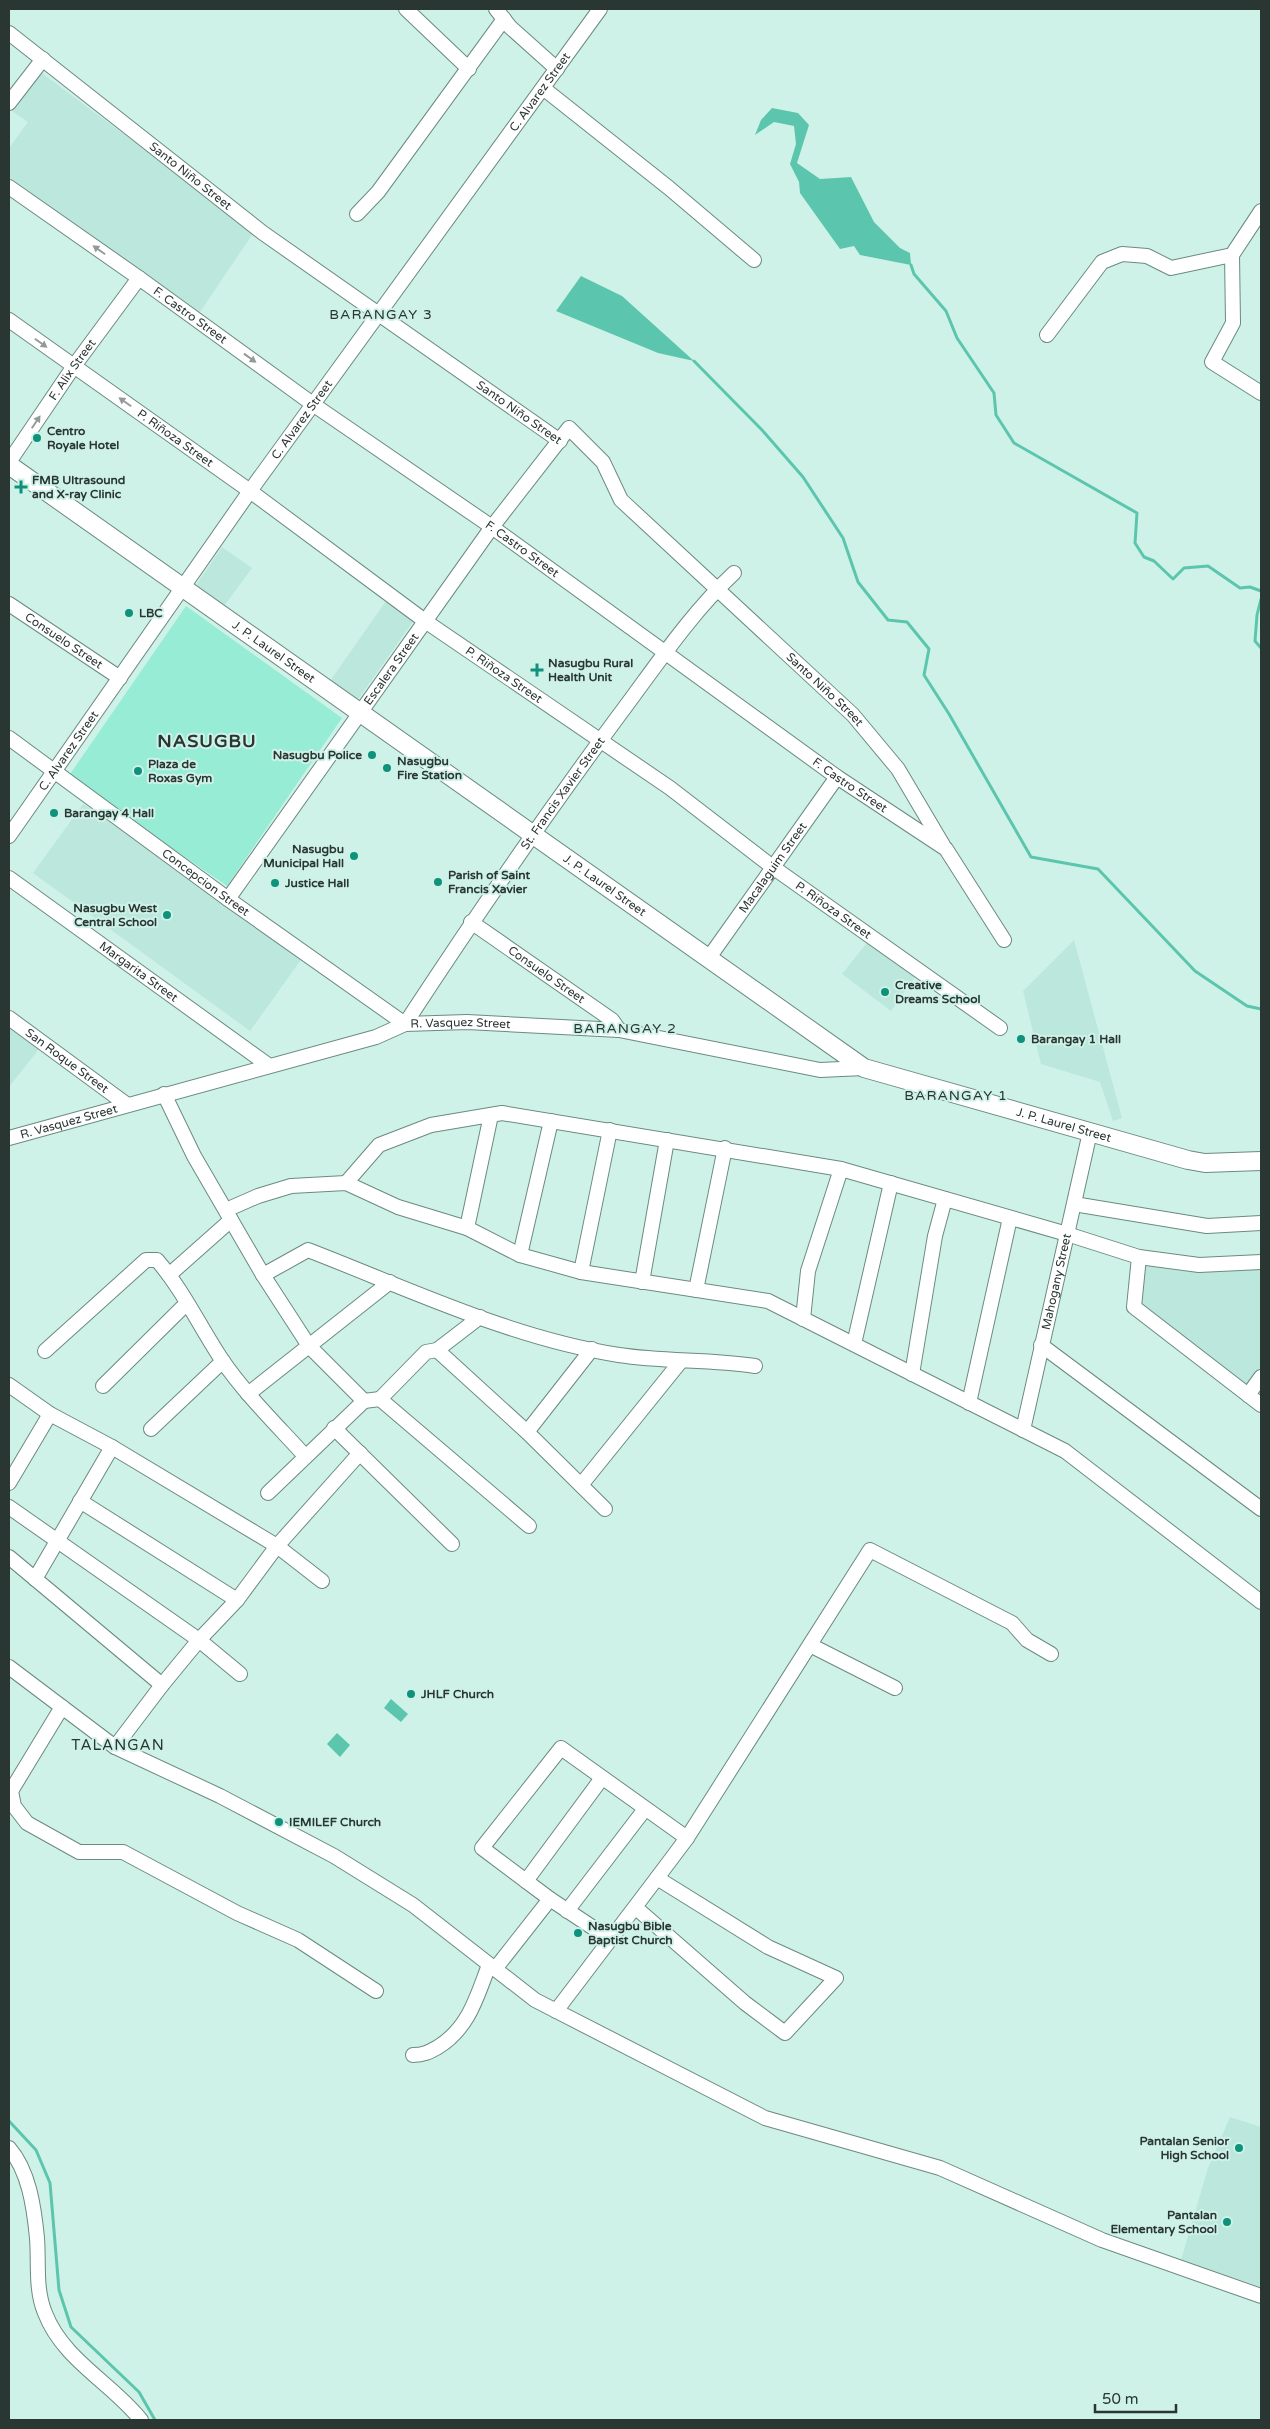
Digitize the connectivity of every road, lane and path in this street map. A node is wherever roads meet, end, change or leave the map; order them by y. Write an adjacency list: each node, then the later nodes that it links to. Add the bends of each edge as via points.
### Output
1 (406, 9): 6 (street)
2 (600, 9): 7 (street, C. Alvarez Street)
3 (500, 14): 6 (street); 7 (street, via 529,46)
4 (9, 33): 5 (street, Santo Niño Street)
5 (43, 59): 9 (street); 16 (street, Santo Niño Street, via 263,233)
6 (469, 69): 12 (street, via 378,192)
7 (557, 69): 8 (street, C. Alvarez Street)
8 (543, 88): 14 (street, via 670,188); 16 (street, C. Alvarez Street)
9 (9, 103)
10 (9, 187): 15 (street, F. Castro Street, one-way to 10)
11 (1261, 212): 13 (street)
12 (357, 214)
13 (1232, 255): 18 (street, via 1170,268 1147,256 1122,254 1102,262); 20 (street, via 1233,323 1212,362)
14 (754, 260)
15 (140, 278): 19 (street, F. Alix Street); 21 (street, F. Castro Street, one-way to 21)
16 (377, 314): 21 (street, C. Alvarez Street); 22 (street, Santo Niño Street)
17 (9, 320): 19 (street, P. Riñoza Street, one-way to 19)
18 (1047, 335)
19 (74, 366): 23 (street, F. Alix Street, one-way to 19); 24 (street, P. Riñoza Street, one-way to 19)
20 (1261, 394)
21 (314, 405): 24 (street, C. Alvarez Street); 25 (street, F. Castro Street)
22 (560, 441): 25 (street, Escalera Street); 28 (street, Santo Niño Street, via 569,428 603,462 621,500)
23 (9, 464): 27 (main road, J. P. Laurel Street)
24 (250, 491): 27 (street, C. Alvarez Street); 30 (street, P. Riñoza Street)
25 (492, 527): 30 (street, Escalera Street); 31 (street, F. Castro Street)
26 (734, 574): 28 (street, St. Francis Xavier Street)
27 (182, 588): 32 (street, C. Alvarez Street); 33 (main road, J. P. Laurel Street)
28 (716, 590): 31 (street, St. Francis Xavier Street); 40 (street, Santo Niño Street, via 852,715 879,744 898,769)
29 (9, 604): 32 (street, Consuelo Street)
30 (424, 621): 33 (street, Escalera Street); 35 (street, P. Riñoza Street)
31 (667, 652): 35 (street, St. Francis Xavier Street); 37 (street, F. Castro Street)
32 (120, 678): 36 (street, C. Alvarez Street)
33 (361, 713): 38 (main road, J. P. Laurel Street); 43 (street, Escalera Street)
34 (9, 738): 36 (street, Concepcion Street)
35 (600, 742): 38 (street, St. Francis Xavier Street); 41 (street, P. Riñoza Street, via 670,788)
36 (55, 772): 39 (street, C. Alvarez Street); 43 (street, Concepcion Street)
37 (838, 777): 40 (street, F. Castro Street); 41 (street, Macalaguim Street)
38 (533, 835): 44 (street, St. Francis Xavier Street); 46 (main road, J. P. Laurel Street)
39 (9, 836)
40 (946, 849): 45 (street, F. Castro Street)
41 (774, 868): 46 (street, Macalaguim Street); 49 (street, P. Riñoza Street)
42 (9, 878): 51 (street, Margarita Street)
43 (228, 899): 48 (street, Concepcion Street)
44 (471, 922): 48 (street, St. Francis Xavier Street); 50 (street, Consuelo Street, via 612,1020)
45 (1004, 940)
46 (708, 959): 52 (main road, J. P. Laurel Street)
47 (9, 1018): 54 (street, San Roque Street)
48 (405, 1024): 50 (street, R. Vasquez Street, via 467,1022); 51 (street, R. Vasquez Street, via 376,1037)
49 (1000, 1028)
50 (619, 1030): 52 (street, R. Vasquez Street, via 820,1070)
51 (268, 1065): 53 (street, R. Vasquez Street)
52 (864, 1068): 58 (main road, J. P. Laurel Street)
53 (164, 1094): 54 (street, R. Vasquez Street); 68 (street)
54 (126, 1104): 59 (street, R. Vasquez Street)
55 (491, 1115): 56 (street, via 502,1113); 64 (street, via 431,1125 379,1145); 71 (street)
56 (551, 1121): 57 (street); 73 (street)
57 (610, 1130): 60 (street); 76 (street)
58 (1090, 1132): 62 (main road, J. P. Laurel Street, via 1205,1163); 72 (street, Mahogany Street)
59 (9, 1138)
60 (667, 1140): 61 (street); 80 (street)
61 (725, 1148): 63 (street); 81 (street)
62 (1261, 1161)
63 (841, 1169): 65 (street); 84 (street, via 808,1271)
64 (346, 1183): 68 (street, via 291,1186 258,1196); 71 (street, via 398,1207)
65 (891, 1183): 66 (street); 85 (street)
66 (945, 1199): 69 (street); 94 (street, via 935,1236)
67 (1080, 1205): 70 (street, via 1207,1226)
68 (228, 1215): 77 (street); 78 (street)
69 (1010, 1218): 72 (street); 102 (street)
70 (1261, 1223)
71 (467, 1228): 73 (street)
72 (1067, 1234): 74 (street); 87 (street, Mahogany Street)
73 (520, 1255): 76 (street)
74 (1139, 1258): 75 (street, via 1199,1265); 99 (street, via 1134,1307)
75 (1261, 1262)
76 (581, 1272): 80 (street)
77 (169, 1275): 82 (street); 90 (street, via 157,1260 146,1260)
78 (263, 1275): 79 (street, via 308,1250); 86 (street)
79 (390, 1282): 83 (street); 86 (street)
80 (642, 1282): 81 (street)
81 (696, 1290): 84 (street, via 768,1301)
82 (187, 1303): 91 (street); 97 (street)
83 (480, 1317): 88 (street, via 515,1330); 89 (street)
84 (803, 1319): 85 (street)
85 (854, 1344): 94 (street)
86 (309, 1346): 98 (street); 101 (street)
87 (1041, 1346): 107 (street, Mahogany Street); 118 (street)
88 (592, 1348): 92 (street); 108 (street)
89 (437, 1350): 100 (street, via 426,1352); 108 (street)
90 (45, 1351)
91 (223, 1361): 98 (street); 105 (street)
92 (681, 1361): 93 (street, via 724,1361); 113 (street)
93 (754, 1366)
94 (912, 1374): 102 (street)
95 (1261, 1377): 99 (street)
96 (9, 1385): 104 (street)
97 (103, 1386)
98 (248, 1394): 111 (street)
99 (1248, 1395): 103 (street)
100 (380, 1399): 101 (street); 119 (street)
101 (364, 1402): 106 (street)
102 (969, 1403): 107 (street)
103 (1261, 1405)
104 (50, 1414): 109 (street); 112 (street)
105 (151, 1428)
106 (334, 1428): 110 (street); 111 (street)
107 (1023, 1430): 127 (street, via 1065,1451)
108 (527, 1432): 113 (street)
109 (112, 1447): 115 (street); 122 (street)
110 (360, 1453): 121 (street); 122 (street)
111 (305, 1456): 114 (street)
112 (9, 1483)
113 (581, 1485): 117 (street)
114 (268, 1493)
115 (80, 1501): 120 (street); 126 (street)
116 (9, 1507): 120 (street)
117 (605, 1509)
118 (1261, 1509)
119 (529, 1526)
120 (56, 1541): 124 (street); 128 (street)
121 (452, 1544)
122 (277, 1546): 125 (street); 126 (street)
123 (9, 1557): 124 (street)
124 (35, 1579): 133 (street)
125 (322, 1581)
126 (237, 1600): 128 (street)
127 (1261, 1602)
128 (199, 1640): 132 (street); 133 (street)
129 (810, 1645): 130 (street, via 870,1550 1012,1622 1027,1640); 134 (street); 139 (street)
130 (1051, 1654)
131 (9, 1667): 135 (street)
132 (240, 1674)
133 (162, 1685): 136 (street)
134 (895, 1688)
135 (62, 1707): 136 (street); 147 (street, via 11,1791 14,1806 27,1823 79,1852 123,1852 237,1913 298,1940)
136 (115, 1747): 146 (street, via 220,1796 334,1856 413,1906)
137 (602, 1778): 138 (street); 141 (street); 141 (street, via 561,1748 482,1848)
138 (646, 1809): 139 (street); 144 (street)
139 (687, 1838): 140 (street)
140 (657, 1878): 143 (street); 143 (street, via 768,1947 836,1978 785,2034)
141 (526, 1881): 142 (street)
142 (550, 1899): 144 (street); 146 (street)
143 (635, 1907): 145 (street)
144 (567, 1911): 145 (street)
145 (610, 1939): 148 (street)
146 (492, 1967): 148 (street, via 535,2000); 149 (street, via 469,2016 452,2038 424,2055)
147 (376, 1991)
148 (556, 2011): 151 (street, via 765,2118 940,2168 1102,2240)
149 (413, 2055)
150 (9, 2148): 152 (street, via 18,2159 28,2185 37,2237 38,2288 54,2334)
151 (1261, 2296)
152 (141, 2420)

